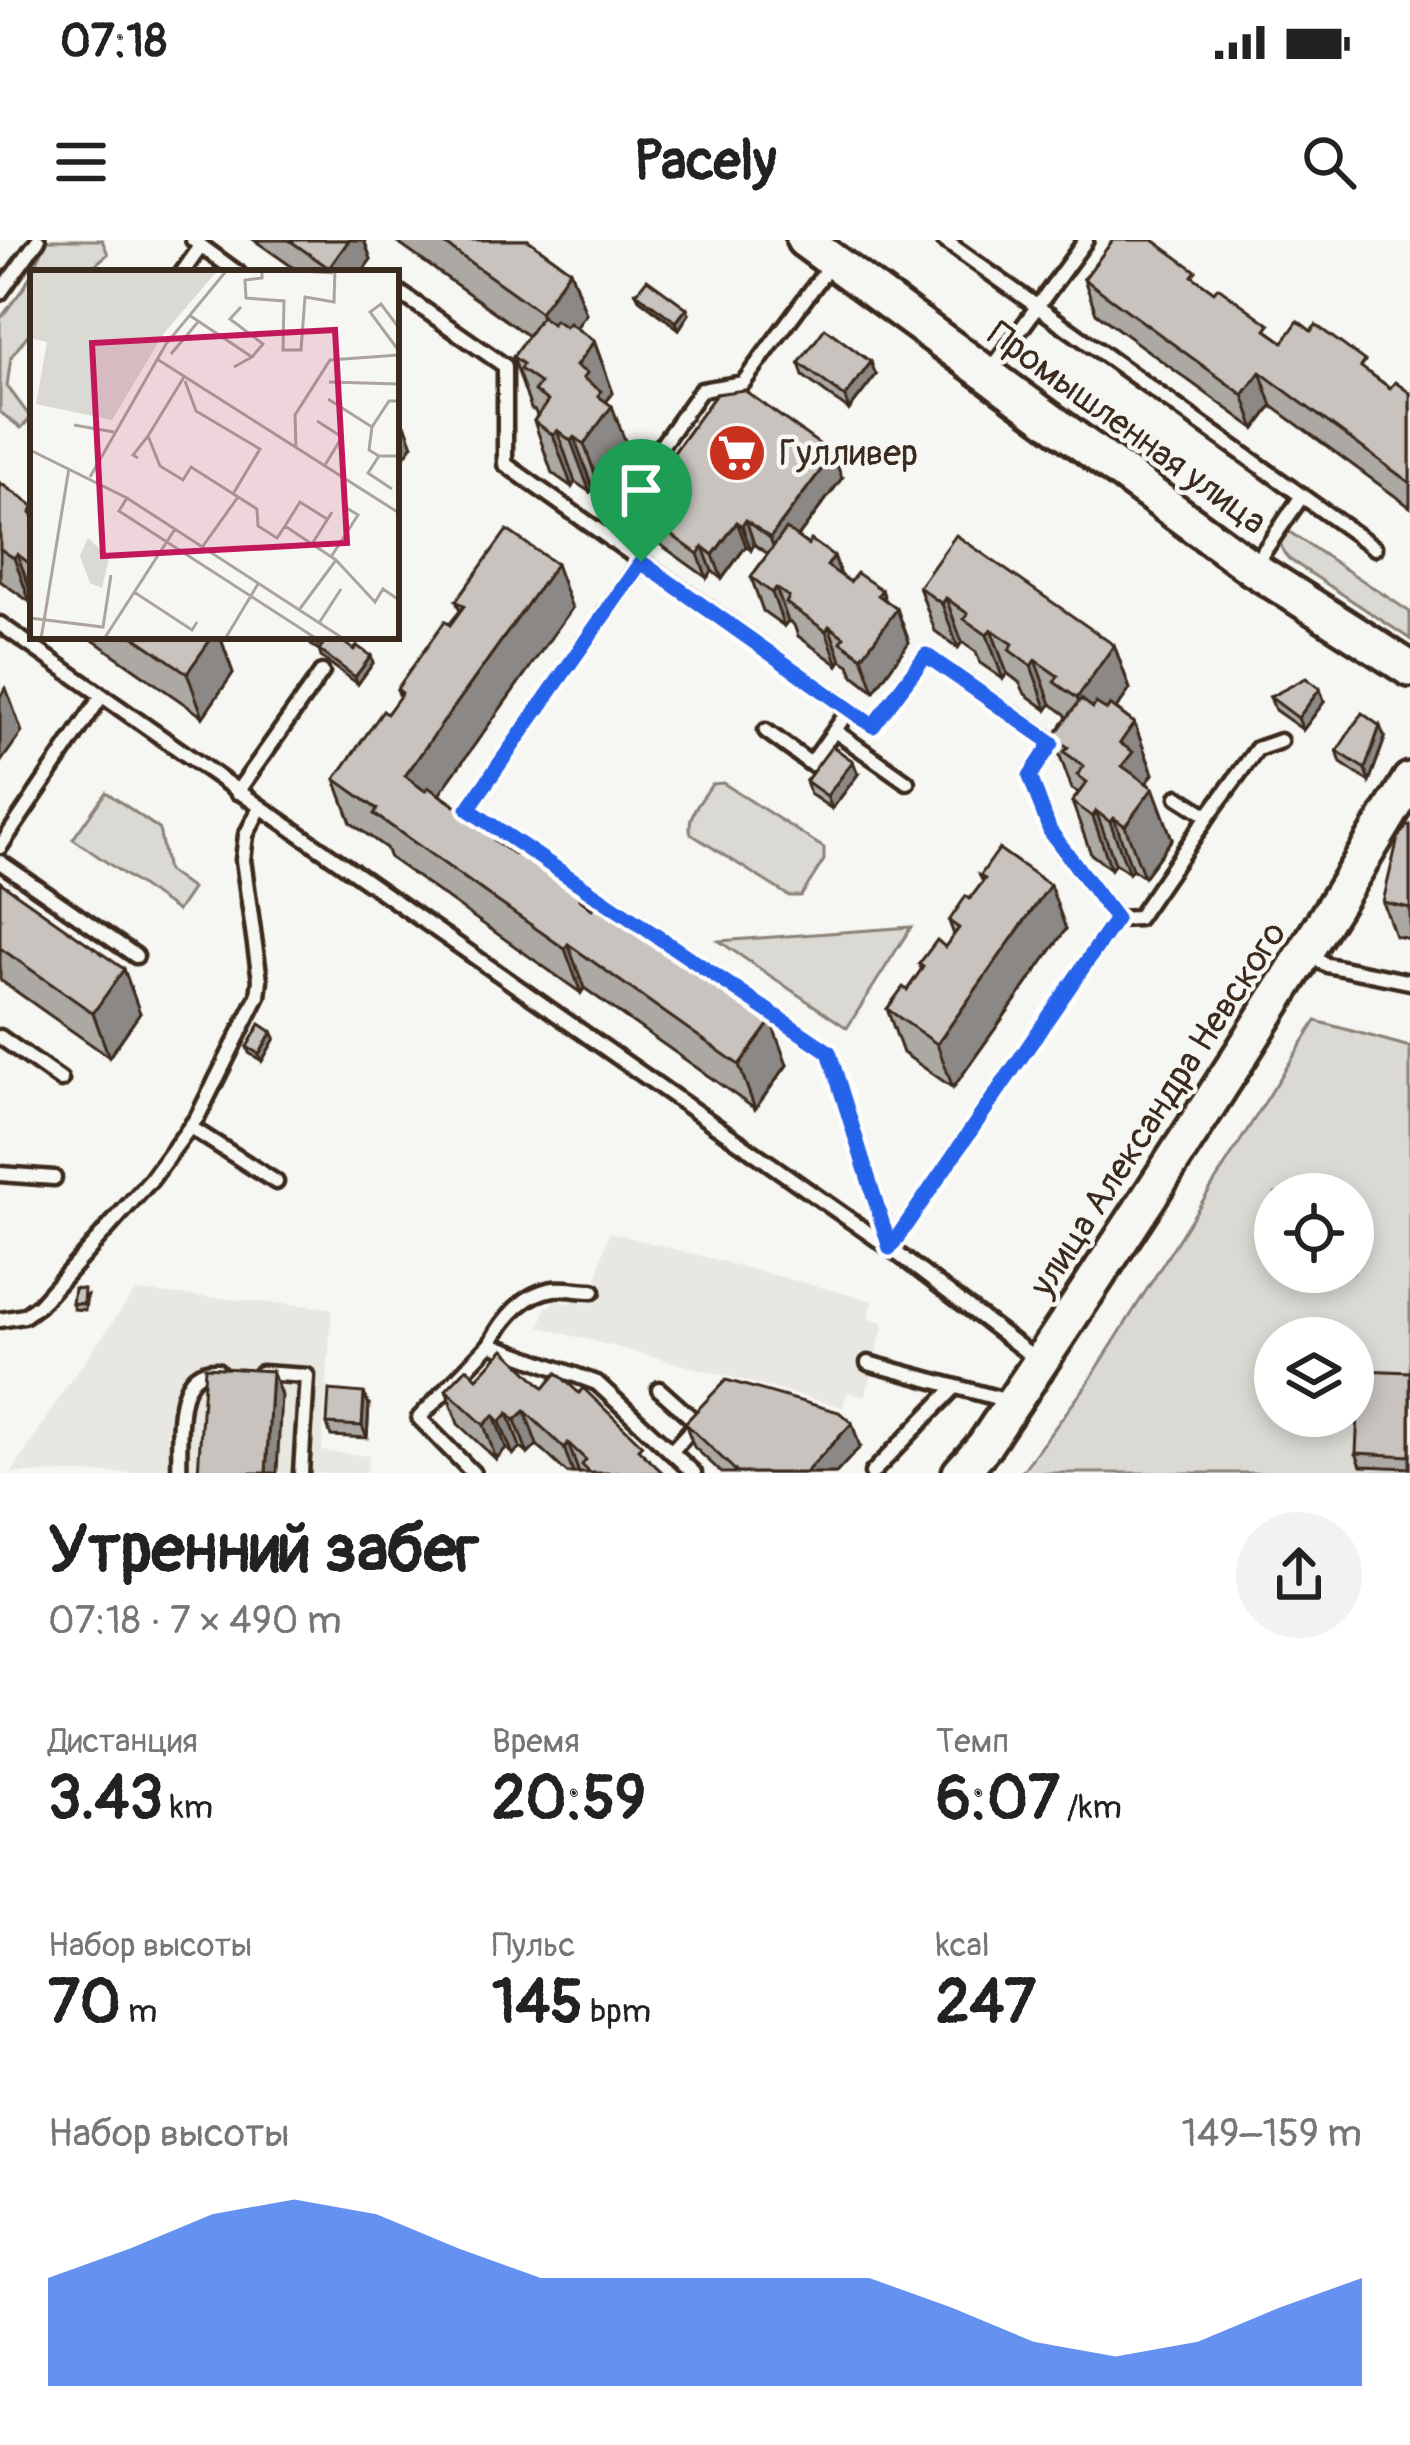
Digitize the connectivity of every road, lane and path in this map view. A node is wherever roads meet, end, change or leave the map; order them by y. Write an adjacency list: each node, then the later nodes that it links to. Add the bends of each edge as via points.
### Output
1 (38, 240): 9 (lane)
2 (804, 240): 6 (street, Промышленная улица)
3 (944, 240): 11 (lane)
4 (1086, 240): 11 (lane)
5 (197, 243): 7 (lane); 8 (lane)
6 (833, 261): 12 (street, Промышленная улица); 14 (lane, via 743,383 700,390)
7 (184, 270)
8 (234, 270)
9 (0, 293)
10 (399, 293): 14 (lane, via 505,366 505,464)
11 (1037, 307): 12 (lane); 13 (lane)
12 (988, 375): 17 (street, Промышленная улица)
13 (1302, 496): 15 (lane); 17 (lane)
14 (612, 541): 16 (lane)
15 (1376, 548)
16 (641, 562): 22 (lane); 44 (lane, via 468,809 829,1052)
17 (1252, 568): 19 (street, Промышленная улица)
18 (0, 624): 21 (lane)
19 (1410, 668)
20 (322, 672): 28 (lane)
21 (101, 697): 28 (lane); 32 (lane)
22 (849, 710): 23 (lane); 34 (lane, via 873,726 926,655 1052,743 1030,776 1050,831)
23 (835, 730): 24 (lane, via 811,764); 27 (lane)
24 (766, 731)
25 (1280, 742): 31 (lane, via 1257,749)
26 (1410, 780): 35 (street, улица Александра Невского)
27 (907, 782)
28 (237, 792): 30 (lane)
29 (1178, 796): 31 (lane)
30 (260, 808): 40 (lane, via 243,860 258,996); 44 (lane)
31 (1208, 816): 34 (lane, via 1138,918)
32 (0, 847)
33 (0, 862): 36 (lane)
34 (1116, 919): 44 (lane)
35 (1306, 954): 37 (lane); 48 (street, улица Александра Невского)
36 (136, 956)
37 (1410, 982)
38 (0, 1036): 39 (lane)
39 (61, 1080)
40 (190, 1127): 43 (lane); 46 (lane, via 38,1305)
41 (0, 1174): 42 (lane)
42 (54, 1178)
43 (275, 1182)
44 (890, 1248): 48 (lane)
45 (593, 1291): 47 (lane, via 550,1289 518,1306)
46 (0, 1320)
47 (490, 1344): 55 (lane, via 596,1383); 58 (lane, via 419,1418)
48 (1040, 1362): 54 (street, улица Александра Невского)
49 (868, 1363): 52 (lane)
50 (226, 1371): 56 (lane, via 193,1375 184,1390)
51 (247, 1372): 57 (lane, via 307,1376)
52 (955, 1387): 54 (lane); 60 (lane)
53 (659, 1389): 55 (lane, via 697,1424)
54 (1013, 1402): 61 (street, улица Александра Невского)
55 (670, 1451): 59 (lane)
56 (179, 1473)
57 (301, 1473)
58 (473, 1473)
59 (694, 1473)
60 (872, 1473)
61 (960, 1473)

